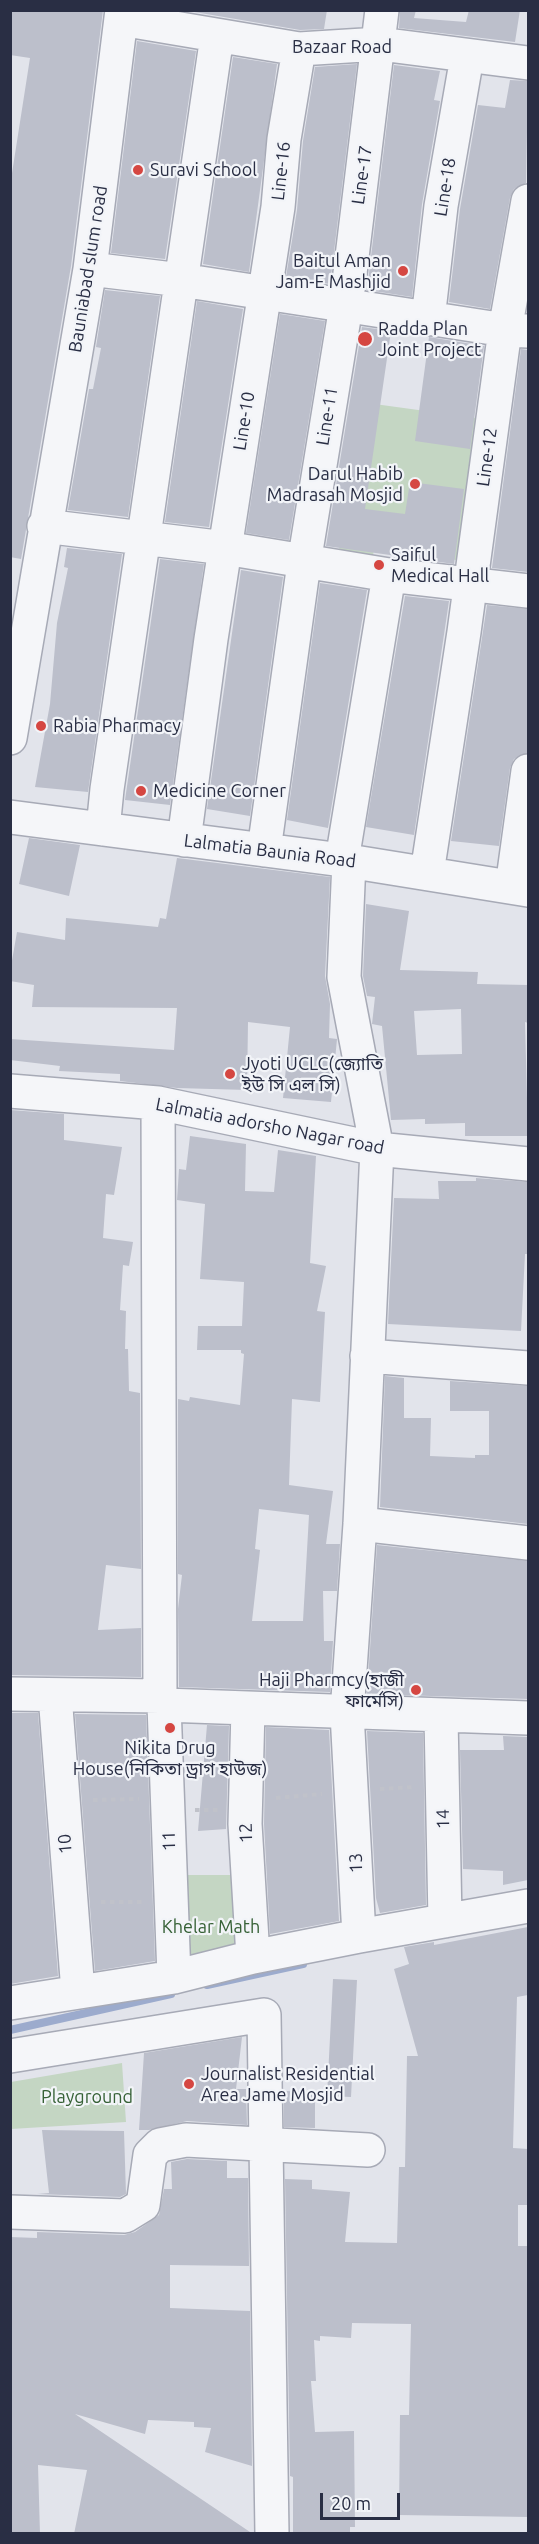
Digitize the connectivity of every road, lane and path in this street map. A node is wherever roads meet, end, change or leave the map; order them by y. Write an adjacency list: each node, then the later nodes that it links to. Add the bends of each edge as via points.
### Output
1 (382, 10): 4 (street, Line-17)
2 (121, 15): 3 (street, Bazaar Road); 9 (street, Bauniabad slum road)
3 (216, 36): 5 (street, Bazaar Road); 10 (street)
4 (380, 44): 5 (street, Bazaar Road); 6 (street, Bazaar Road); 12 (street, Line-17)
5 (299, 49): 11 (street, Line-16)
6 (467, 57): 7 (street, Bazaar Road); 13 (street, Line-18, via 441,206)
7 (528, 63)
8 (528, 201): 14 (street, Line-12)
9 (90, 269): 10 (street); 15 (street, Bauniabad slum road)
10 (181, 280): 11 (street); 16 (street)
11 (264, 294): 12 (street); 17 (street, Line-10)
12 (346, 306): 13 (street); 18 (street, Line-11)
13 (428, 319): 14 (street)
14 (517, 330): 20 (street, Line-12)
15 (44, 526): 16 (street); 22 (street, Bauniabad slum road)
16 (145, 538): 17 (street); 25 (street)
17 (225, 548): 18 (street); 26 (street, Line-10)
18 (304, 563): 19 (street); 27 (street, Line-11)
19 (389, 575): 20 (street); 28 (street, 13)
20 (470, 584): 21 (street); 29 (street, Line-12)
21 (528, 591)
22 (10, 738)
23 (528, 771): 30 (street)
24 (10, 818): 25 (street, Lalmatia Baunia Road)
25 (103, 829): 26 (street, Lalmatia Baunia Road)
26 (184, 840): 27 (street, Lalmatia Baunia Road)
27 (264, 850): 28 (street, Lalmatia Baunia Road)
28 (346, 860): 29 (street, Lalmatia Baunia Road); 33 (street, 13, via 344,977)
29 (427, 873): 30 (street, Lalmatia Baunia Road)
30 (520, 888)
31 (10, 1091): 32 (street, Lalmatia adorsho Nagar road)
32 (158, 1103): 33 (street, Lalmatia adorsho Nagar road); 41 (street, 11)
33 (377, 1149): 34 (street, Lalmatia adorsho Nagar road); 35 (street, 13)
34 (528, 1164)
35 (367, 1356): 36 (street); 37 (street, 13)
36 (528, 1368)
37 (360, 1524): 38 (street); 43 (street, 13)
38 (528, 1543)
39 (10, 1694): 40 (street)
40 (55, 1695): 41 (street); 48 (street, 10)
41 (162, 1700): 42 (street); 49 (street, 11)
42 (248, 1709): 43 (street); 50 (street, 12)
43 (347, 1713): 44 (street); 47 (street, 13)
44 (441, 1717): 45 (street); 46 (street, 14)
45 (528, 1718)
46 (442, 1786): 47 (path); 54 (street, 14)
47 (353, 1791): 50 (path); 55 (street, 13)
48 (62, 1801): 49 (path); 52 (street, 10)
49 (167, 1805): 50 (path); 51 (street, 11)
50 (245, 1805): 56 (street, 12)
51 (171, 1901): 52 (path); 57 (street, 11)
52 (70, 1903): 58 (street, 10)
53 (528, 1906): 54 (street)
54 (445, 1922): 55 (street)
55 (359, 1936): 56 (street)
56 (253, 1957): 57 (street)
57 (174, 1977): 58 (street)
58 (78, 1992): 59 (street)
59 (10, 2003)
60 (10, 2056): 63 (street, via 264,2014)
61 (368, 2150): 62 (street, via 186,2140 160,2145 150,2155 143,2205 125,2216)
62 (10, 2212)
63 (272, 2534)

